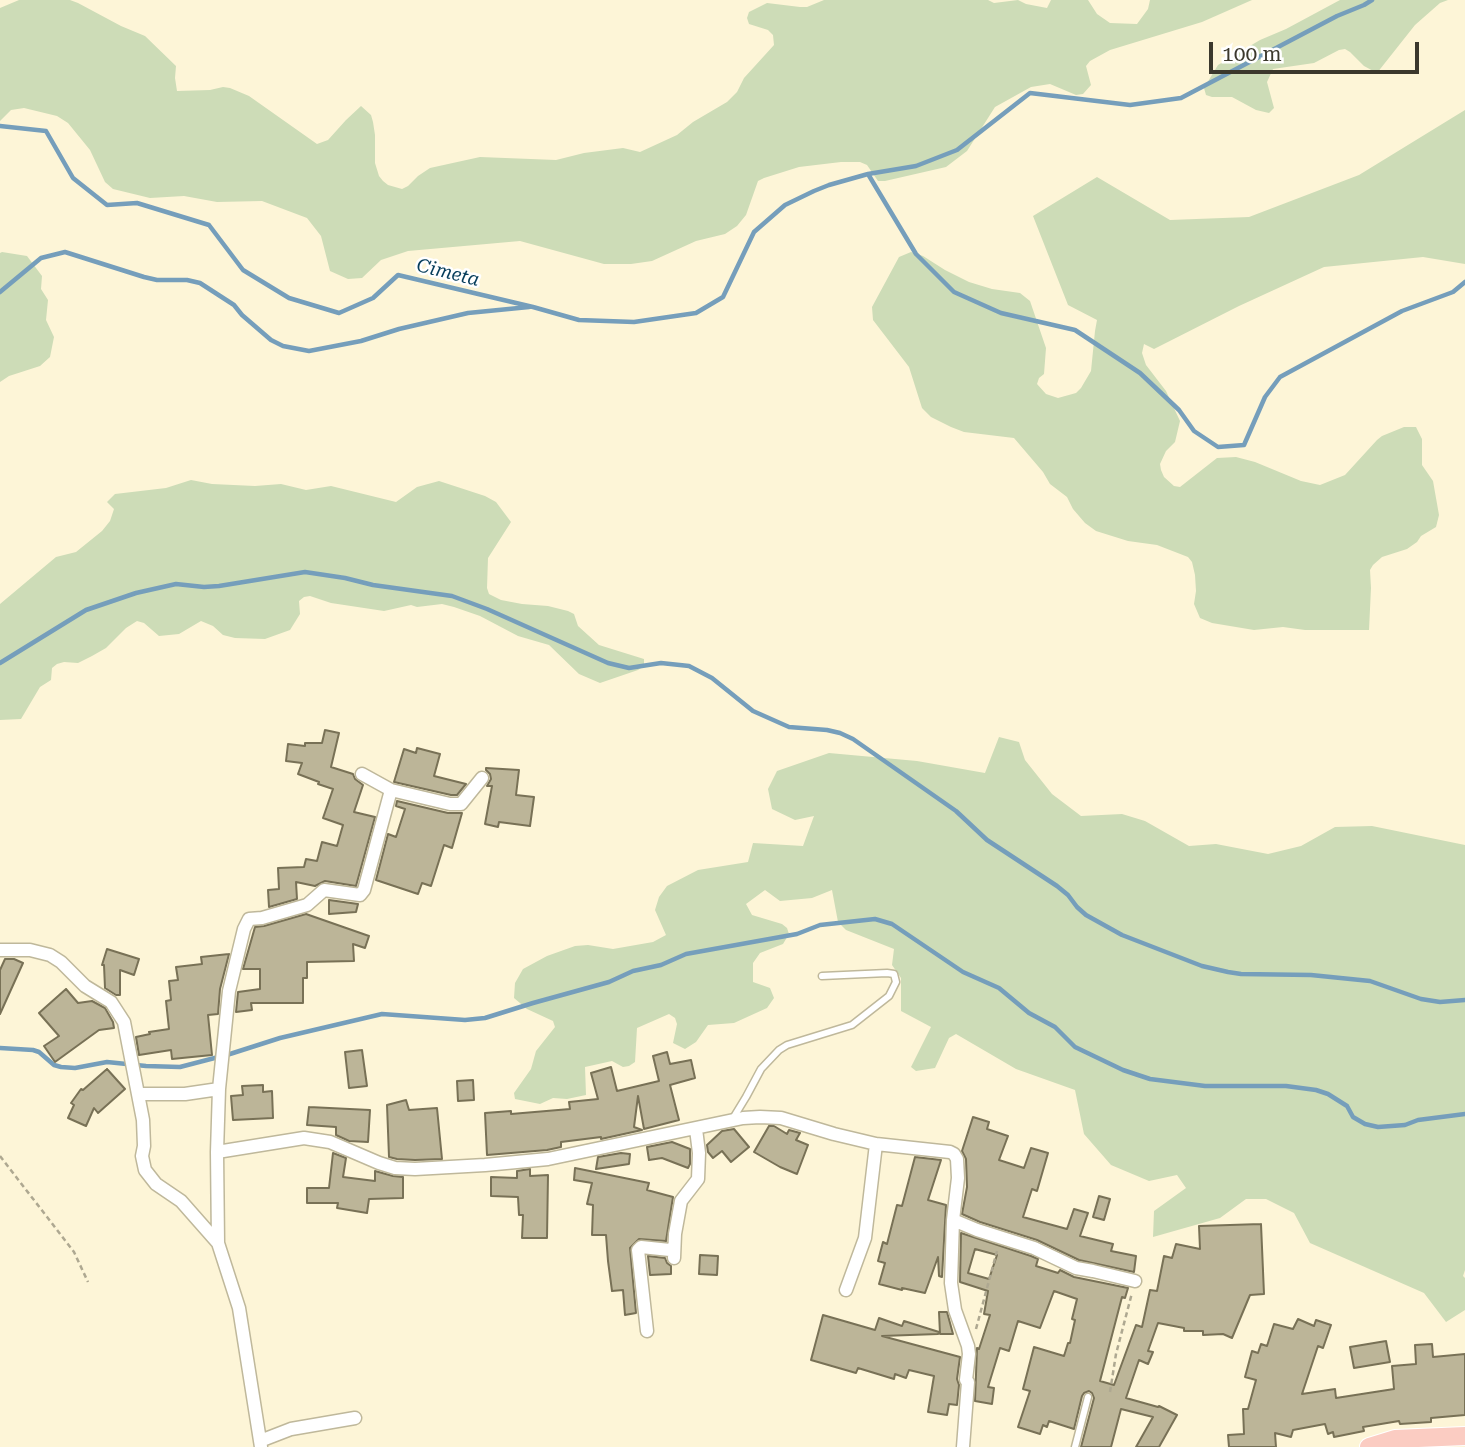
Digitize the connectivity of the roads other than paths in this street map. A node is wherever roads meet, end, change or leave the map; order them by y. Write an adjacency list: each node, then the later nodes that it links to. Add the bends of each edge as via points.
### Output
1 (362, 774): 3 (street)
2 (482, 778): 3 (street, via 461,804)
3 (391, 790): 6 (street, via 360,895 324,890 307,905 249,919 229,991)
4 (0, 950): 7 (street, via 50,955 111,1002 124,1022)
5 (822, 976): 8 (lane, via 887,973 894,974 896,982 889,996 852,1025 779,1050 761,1069)
6 (219, 1089): 7 (street); 11 (street)
7 (138, 1094): 13 (street, via 145,1170 181,1201)
8 (731, 1122): 9 (street); 10 (street, via 781,1118)
9 (696, 1129): 11 (street, via 548,1159 427,1169 395,1168 330,1142 304,1138); 16 (street, via 698,1179 681,1201 674,1253 638,1250)
10 (876, 1144): 12 (street, via 954,1154 958,1178); 15 (street, via 865,1238)
11 (217, 1152): 13 (street)
12 (953, 1220): 14 (street, via 1076,1268); 21 (street, via 951,1283 970,1354)
13 (218, 1243): 20 (street, via 239,1308)
14 (1135, 1281)
15 (846, 1290)
16 (647, 1331)
17 (1088, 1396): 22 (lane)
18 (355, 1418): 20 (street, via 291,1429)
19 (1465, 1436): 23 (main road, via 1395,1438)
20 (260, 1444)
21 (963, 1447)
22 (1074, 1447)
23 (1369, 1447)

